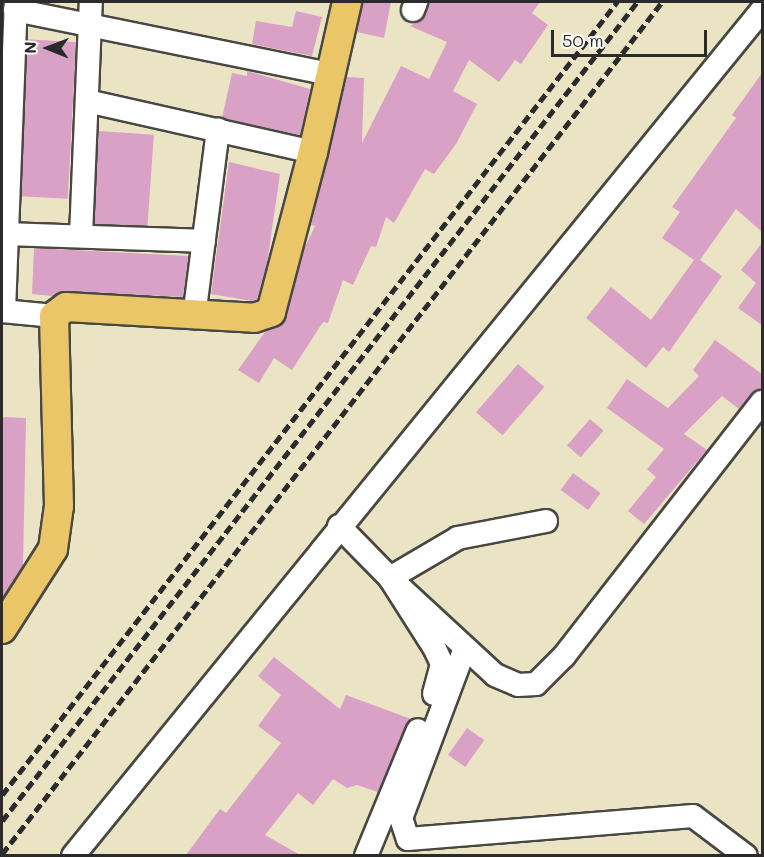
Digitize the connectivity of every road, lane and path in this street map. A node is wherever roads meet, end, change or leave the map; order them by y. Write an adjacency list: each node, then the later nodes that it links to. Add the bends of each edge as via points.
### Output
1 (91, 2): 5 (street)
2 (347, 2): 6 (main road)
3 (16, 6): 5 (street); 10 (street)
4 (762, 10): 18 (street)
5 (90, 25): 6 (street); 7 (street)
6 (330, 74): 9 (main road)
7 (87, 101): 8 (street); 11 (street)
8 (218, 130): 9 (street); 12 (street)
9 (313, 152): 15 (main road, via 271,312 254,318)
10 (7, 234): 11 (street); 13 (street)
11 (81, 236): 12 (street)
12 (204, 240): 15 (street)
13 (3, 311): 14 (street)
14 (54, 316): 15 (main road, via 66,307); 20 (main road, via 59,506 53,549)
15 (194, 317)
16 (762, 402): 21 (street, via 564,656 536,684 518,686 495,675)
17 (546, 520): 19 (street, via 458,538)
18 (339, 526): 19 (street); 23 (street)
19 (390, 578): 21 (street); 22 (street, via 442,664)
20 (2, 629)
21 (465, 648): 24 (street, via 401,818 408,839 693,816)
22 (374, 852)
23 (73, 855)
24 (746, 855)

